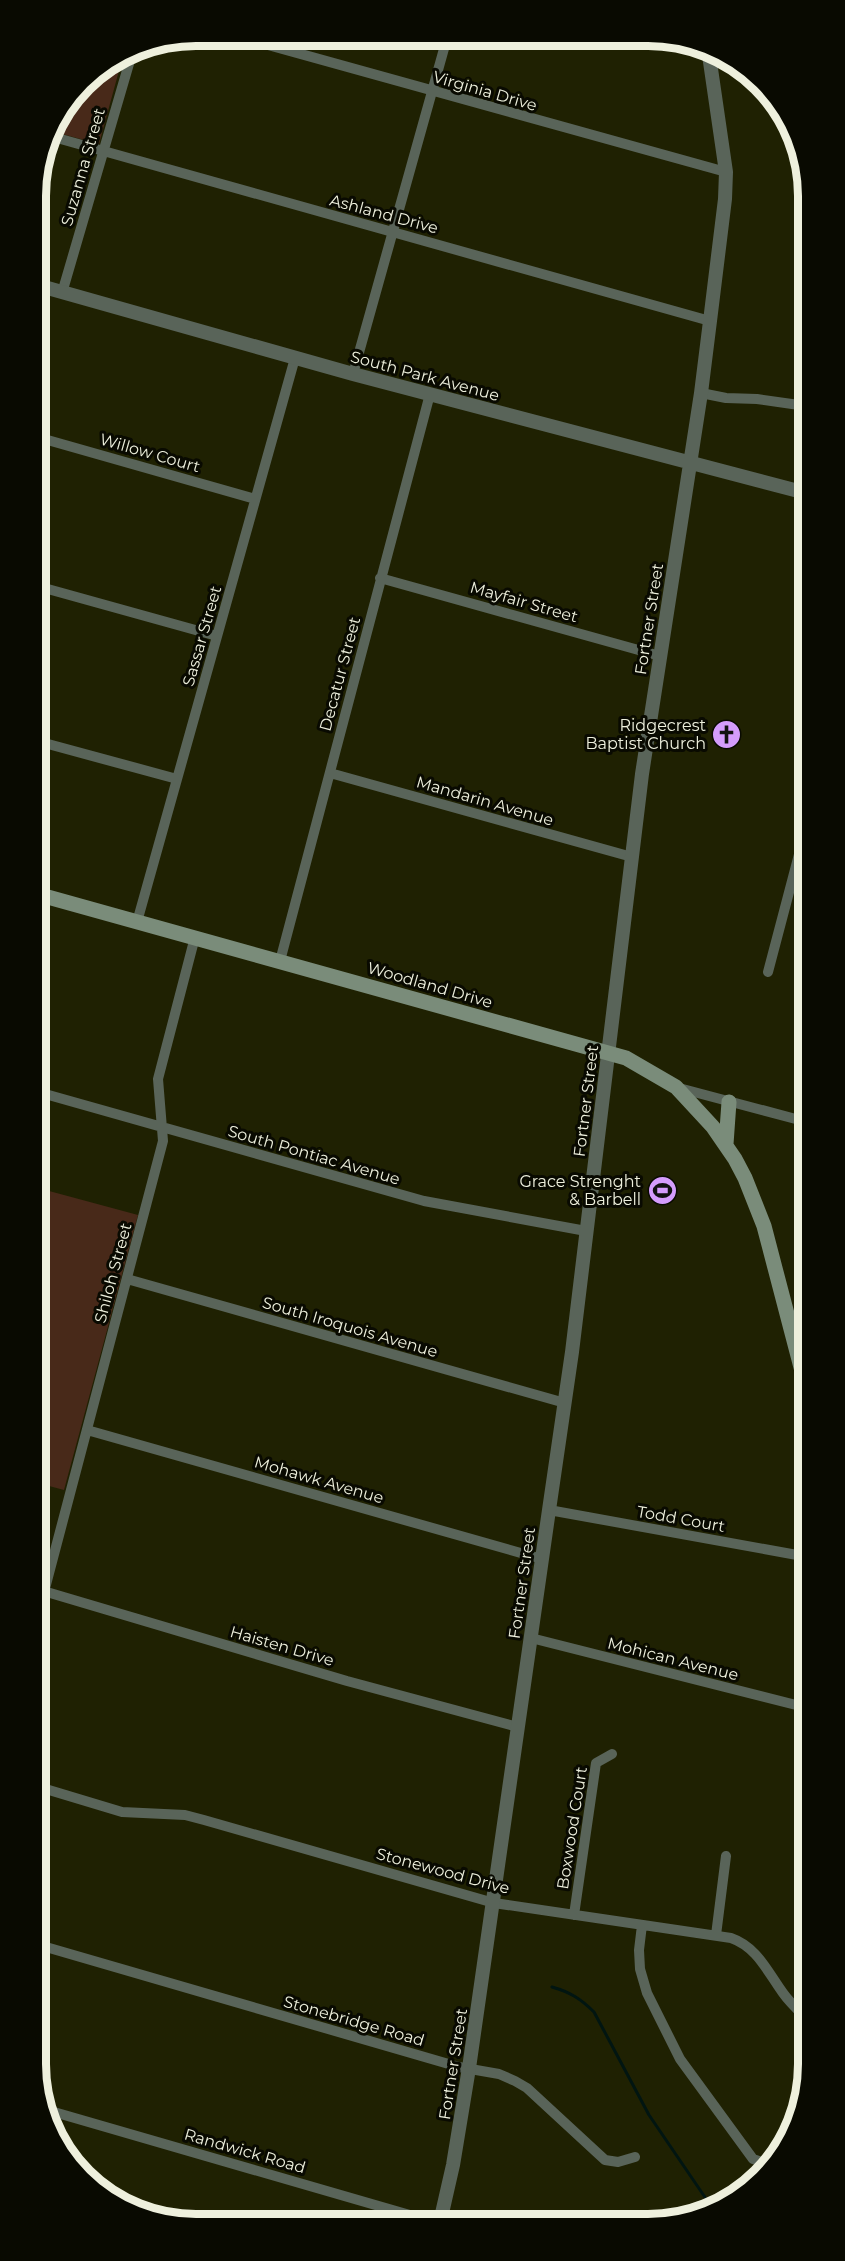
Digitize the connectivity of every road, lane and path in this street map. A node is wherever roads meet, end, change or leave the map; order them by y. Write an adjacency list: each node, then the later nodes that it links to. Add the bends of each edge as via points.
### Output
1 (271, 46): 5 (street, Virginia Drive)
2 (445, 46): 5 (street)
3 (710, 60): 8 (street, Fortner Street)
4 (129, 63): 7 (street, Suzanna Street)
5 (431, 91): 8 (street, Virginia Drive); 9 (street)
6 (58, 138): 7 (street, Ashland Drive)
7 (104, 152): 9 (street, Ashland Drive); 11 (street, Suzanna Street)
8 (726, 172): 12 (street, Fortner Street)
9 (393, 232): 12 (street, Ashland Drive); 14 (street)
10 (47, 288): 11 (street, South Park Avenue)
11 (62, 293): 13 (street, South Park Avenue)
12 (710, 321): 15 (street, Fortner Street)
13 (295, 358): 14 (street, South Park Avenue); 21 (street, Sassar Street)
14 (353, 374): 16 (street, South Park Avenue)
15 (701, 393): 17 (street); 19 (street, Fortner Street)
16 (429, 394): 19 (street, South Park Avenue); 22 (street, Decatur Street)
17 (798, 405)
18 (47, 440): 21 (street, Willow Court)
19 (690, 464): 20 (street, South Park Avenue); 25 (street, Fortner Street)
20 (798, 491)
21 (255, 499): 24 (street, Sassar Street)
22 (380, 578): 25 (street, Mayfair Street); 27 (street, Decatur Street)
23 (47, 589): 24 (street)
24 (217, 636): 28 (street, Sassar Street)
25 (660, 656): 29 (street, Fortner Street)
26 (47, 744): 28 (street)
27 (330, 773): 29 (street, Mandarin Avenue); 34 (street, Decatur Street)
28 (177, 779): 32 (street, Sassar Street)
29 (632, 857): 36 (street, Fortner Street)
30 (798, 858): 35 (street)
31 (47, 897): 32 (main road, Woodland Drive)
32 (137, 922): 33 (main road, Woodland Drive)
33 (195, 938): 34 (main road, Woodland Drive); 41 (street, Shiloh Street, via 158,1079)
34 (280, 962): 36 (main road, Woodland Drive)
35 (768, 972)
36 (609, 1054): 37 (main road, Woodland Drive, via 626,1058); 43 (street, Fortner Street)
37 (676, 1087): 39 (street, Woodland Drive); 42 (main road)
38 (47, 1094): 41 (street, South Pontiac Avenue)
39 (729, 1102): 40 (street, Woodland Drive); 42 (main road)
40 (798, 1120)
41 (163, 1128): 43 (street, South Pontiac Avenue, via 424,1201); 44 (street, Shiloh Street, via 163,1141)
42 (726, 1144): 45 (main road, via 764,1226)
43 (586, 1231): 46 (street, Fortner Street)
44 (127, 1279): 46 (street, South Iroquois Avenue); 47 (street, Shiloh Street)
45 (798, 1356)
46 (565, 1403): 48 (street, Fortner Street)
47 (87, 1430): 50 (street, Mohawk Avenue); 51 (street, Shiloh Street)
48 (549, 1510): 49 (street, Todd Court); 50 (street, Fortner Street)
49 (798, 1555)
50 (542, 1558): 53 (street, Fortner Street)
51 (46, 1573)
52 (46, 1593): 55 (street, Haisten Drive)
53 (531, 1638): 54 (street, Mohican Avenue); 55 (street, Fortner Street)
54 (798, 1705)
55 (518, 1727): 59 (street, Fortner Street)
56 (612, 1754): 60 (street, Boxwood Court, via 596,1763)
57 (46, 1789): 59 (street, Stonewood Drive, via 122,1812 185,1815)
58 (726, 1856): 62 (street)
59 (494, 1903): 60 (street, Stonewood Drive); 65 (street, Fortner Street)
60 (574, 1915): 61 (street, Stonewood Drive)
61 (642, 1925): 62 (street, Stonewood Drive); 68 (street, via 639,1950 643,1982 680,2059 753,2159)
62 (716, 1935): 64 (street, Stonewood Drive, via 751,1948)
63 (46, 1947): 65 (street, Stonebridge Road)
64 (798, 2009)
65 (469, 2068): 67 (street, Stonebridge Road, via 499,2074 526,2088 605,2160 618,2162); 70 (street, Fortner Street)
66 (54, 2112): 69 (street, Randwick Road)
67 (635, 2157)
68 (762, 2162)
69 (406, 2214)
70 (442, 2214)

